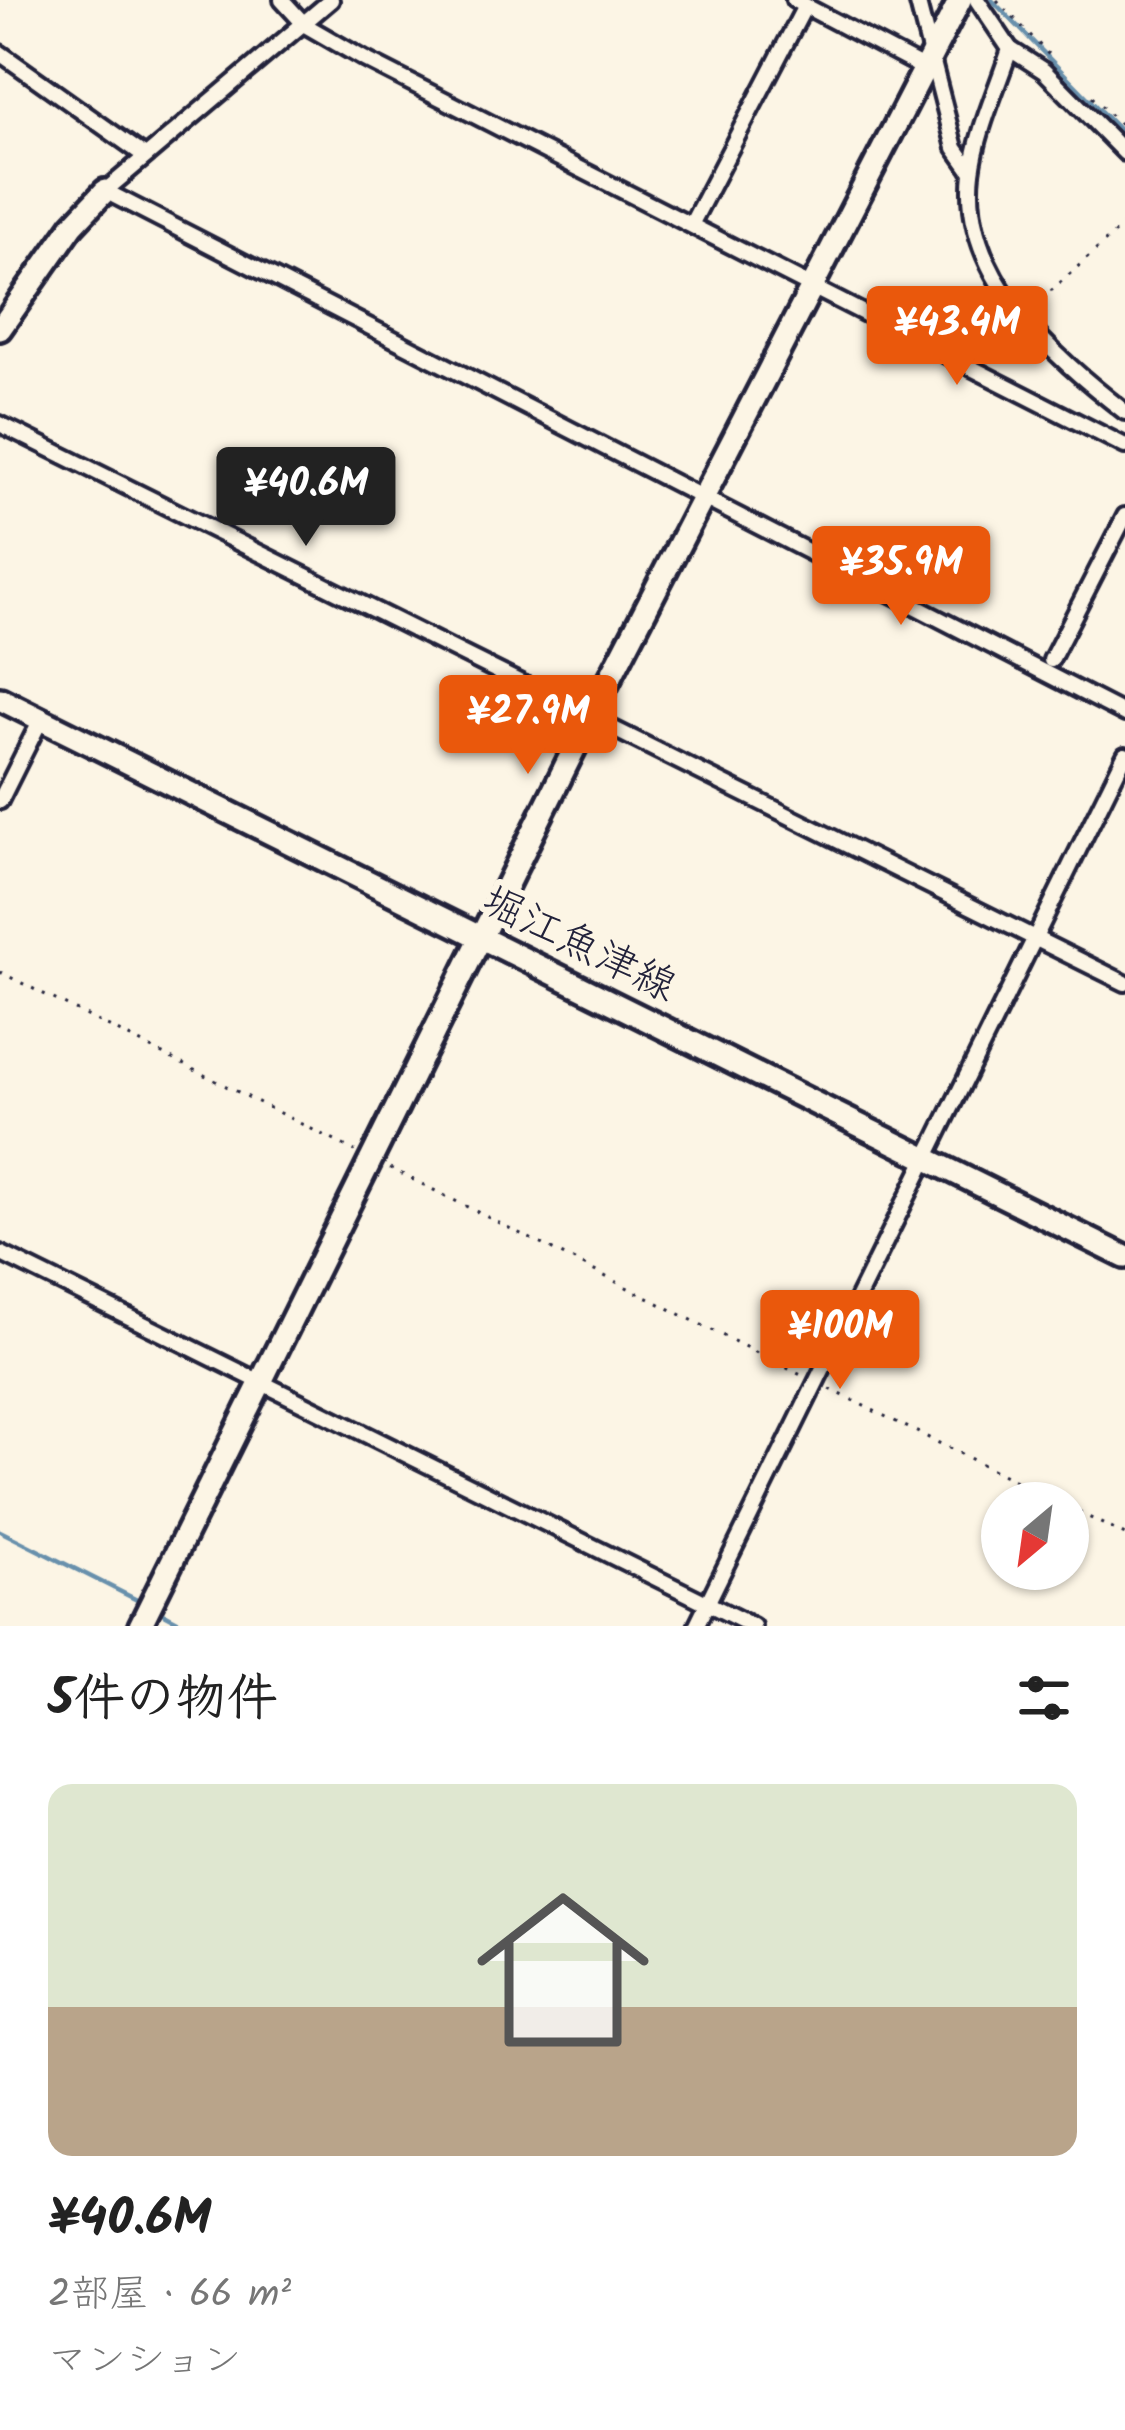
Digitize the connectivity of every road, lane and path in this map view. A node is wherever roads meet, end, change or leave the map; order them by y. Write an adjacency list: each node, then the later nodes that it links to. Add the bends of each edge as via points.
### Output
1 (282, 0): 7 (street)
2 (331, 0): 7 (street)
3 (916, 0): 10 (street)
4 (960, 0): 10 (street)
5 (977, 0): 8 (street)
6 (800, 3): 10 (street); 15 (street)
7 (305, 25): 12 (street); 15 (street)
8 (1010, 49): 11 (street, via 1049,65); 13 (street)
9 (0, 53): 12 (street)
10 (929, 66): 13 (street, via 955,148); 17 (street)
11 (1125, 152)
12 (145, 156): 14 (street)
13 (972, 172): 18 (street, via 971,211 990,266)
14 (105, 191): 19 (street); 23 (street)
15 (692, 223): 17 (street)
16 (1125, 224): 18 (path)
17 (810, 286): 22 (street); 23 (street)
18 (1022, 317): 20 (street, via 1060,362)
19 (0, 329)
20 (1125, 412)
21 (0, 424): 28 (street)
22 (1125, 446)
23 (700, 500): 27 (street); 28 (street)
24 (1125, 516): 25 (street)
25 (1051, 660)
26 (0, 699): 29 (street, 堀江魚津線)
27 (1125, 714)
28 (590, 717): 32 (street); 33 (street)
29 (41, 719): 31 (street); 32 (street, 堀江魚津線)
30 (1125, 755): 33 (street)
31 (0, 802)
32 (482, 936): 36 (street, 堀江魚津線); 37 (street)
33 (1035, 939): 35 (street); 36 (street)
34 (0, 972): 37 (path)
35 (1125, 983)
36 (927, 1158): 39 (street, 堀江魚津線); 40 (street)
37 (372, 1159): 40 (path); 41 (street)
38 (0, 1253): 41 (street)
39 (1125, 1257)
40 (817, 1382): 42 (path); 45 (street)
41 (260, 1385): 45 (street); 46 (street)
42 (1018, 1482)
43 (1089, 1517): 44 (path)
44 (1125, 1535)
45 (707, 1604): 47 (street); 48 (street)
46 (142, 1622)
47 (696, 1626)
48 (753, 1626)

